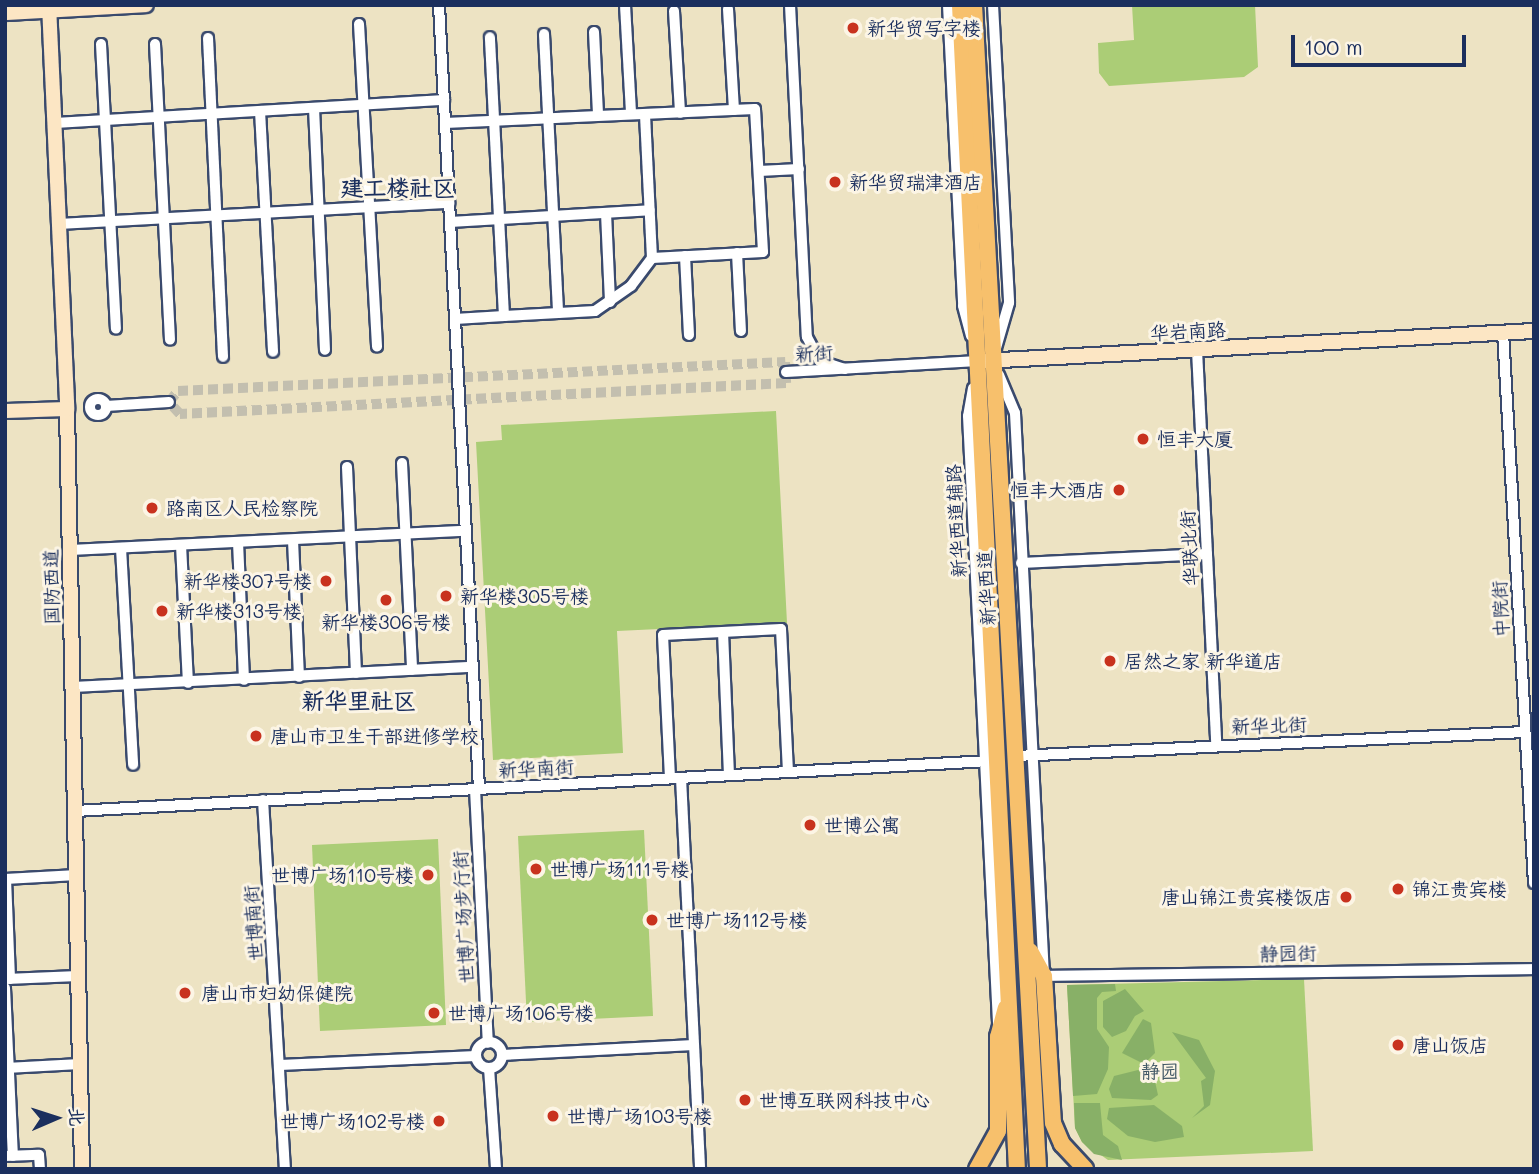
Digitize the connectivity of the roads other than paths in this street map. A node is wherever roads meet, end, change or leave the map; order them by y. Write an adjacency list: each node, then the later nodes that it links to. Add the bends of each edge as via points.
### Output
1 (146, 5): 9 (street)
2 (439, 5): 20 (street, 世博广场步行街)
3 (625, 5): 25 (street)
4 (790, 5): 36 (street)
5 (948, 5): 69 (street, via 962,306)
6 (960, 5): 69 (main road, 新华西道)
7 (975, 5): 69 (main road, 新华西道)
8 (992, 5): 69 (street, via 1009,303)
9 (49, 8): 12 (street); 34 (street, 国防西道)
10 (728, 9): 23 (street)
11 (674, 11): 27 (street)
12 (5, 13)
13 (359, 24): 21 (street)
14 (594, 32): 26 (street)
15 (544, 34): 30 (street)
16 (490, 37): 33 (street)
17 (208, 38): 28 (street)
18 (101, 44): 32 (street)
19 (155, 44): 31 (street)
20 (444, 100): 21 (street); 35 (street, 世博广场步行街)
21 (363, 105): 22 (street); 39 (street)
22 (314, 108): 24 (street); 40 (street)
23 (734, 110): 27 (street); 37 (street, via 755,109)
24 (260, 111): 28 (street); 42 (street)
25 (631, 111): 26 (street); 29 (street)
26 (598, 113): 30 (street)
27 (680, 113): 29 (street)
28 (212, 114): 31 (street); 44 (street)
29 (645, 115): 41 (street)
30 (548, 116): 33 (street); 45 (street)
31 (159, 117): 32 (street); 46 (street)
32 (105, 120): 34 (street); 48 (street)
33 (494, 120): 35 (street); 47 (street)
34 (55, 123): 50 (street, 国防西道)
35 (445, 123): 38 (street, 世博广场步行街)
36 (799, 169): 37 (street); 70 (street, via 807,337 820,361)
37 (758, 171): 51 (street, via 763,252)
38 (449, 203): 39 (street); 49 (street, 世博广场步行街)
39 (369, 207): 40 (street); 64 (street)
40 (318, 210): 42 (street); 65 (street)
41 (650, 210): 43 (street); 53 (street)
42 (266, 213): 44 (street); 67 (street)
43 (606, 213): 45 (street); 54 (street)
44 (216, 216): 46 (street); 68 (street)
45 (553, 216): 47 (street); 55 (street)
46 (164, 218): 48 (street); 63 (street)
47 (499, 219): 49 (street); 56 (street)
48 (110, 222): 50 (street); 58 (street)
49 (450, 222): 57 (street, 世博广场步行街)
50 (59, 224): 73 (street, 国防西道)
51 (737, 253): 52 (street); 59 (street)
52 (685, 256): 53 (street); 62 (street)
53 (652, 258): 54 (street, via 631,286)
54 (610, 302): 55 (street, via 595,311)
55 (558, 313): 56 (street)
56 (504, 316): 57 (street)
57 (455, 318): 77 (street, 世博广场步行街)
58 (116, 329)
59 (741, 331)
60 (1534, 331): 61 (street, 华岩南路)
61 (1503, 332): 66 (street, 华岩南路); 96 (street, 中院街)
62 (689, 335)
63 (170, 340)
64 (377, 346)
65 (324, 350)
66 (1197, 350): 69 (street, 华岩南路); 85 (street, 华联北街)
67 (273, 352)
68 (223, 357)
69 (985, 361): 70 (street, 华岩南路); 86 (street, via 1014,413); 99 (main road, 新华西道); 100 (main road, 新华西道)
70 (845, 369): 71 (street, 新街)
71 (786, 372)
72 (169, 402): 73 (street, via 106,406 99,415)
73 (79, 408): 74 (street); 84 (street, 国防西道)
74 (5, 411)
75 (402, 463): 78 (street)
76 (346, 467): 79 (street)
77 (466, 531): 78 (street); 88 (street, 世博广场步行街)
78 (405, 534): 79 (street); 89 (street)
79 (350, 536): 80 (street); 90 (street)
80 (293, 540): 81 (street); 91 (street)
81 (238, 542): 82 (street); 92 (street)
82 (181, 545): 83 (street); 93 (street)
83 (121, 548): 84 (street); 94 (street)
84 (70, 550): 95 (street, 国防西道)
85 (1207, 554): 86 (street); 97 (street, 华联北街)
86 (1021, 563): 98 (street)
87 (723, 632): 102 (street, via 781,629); 103 (street); 104 (street, via 663,635)
88 (472, 667): 89 (street); 106 (street, 世博广场步行街)
89 (412, 670): 90 (street)
90 (356, 673): 91 (street)
91 (299, 677): 92 (street)
92 (244, 680): 93 (street)
93 (188, 683): 94 (street)
94 (128, 685): 95 (street); 101 (street)
95 (73, 687): 108 (street, 国防西道)
96 (1524, 732): 97 (street, 新华北街); 105 (street, 中院街)
97 (1216, 745): 98 (street, 新华北街)
98 (1033, 754): 99 (street, 新华北街); 114 (street)
99 (1016, 756): 112 (main road, 新华西道)
100 (992, 761): 102 (street, 新华南街); 117 (main road, 新华西道); 118 (street)
101 (133, 765)
102 (788, 772): 103 (street, 新华南街)
103 (730, 775): 104 (street, 新华南街)
104 (675, 778): 106 (street, 新华南街); 120 (street)
105 (1531, 786): 111 (street, 中院街)
106 (477, 789): 107 (street, 新华南街); 119 (street, 世博广场步行街)
107 (263, 800): 108 (street, 新华南街); 124 (street, 世博南街)
108 (75, 810): 109 (street, 国防西道)
109 (77, 875): 110 (street); 115 (street, 国防西道)
110 (5, 879): 116 (street)
111 (1534, 883)
112 (1027, 947): 114 (main road); 135 (main road, 新华西道)
113 (1534, 970): 114 (street, 静园街)
114 (1044, 975): 136 (main road, via 1054,1123 1062,1144)
115 (78, 976): 116 (street); 123 (street, 国防西道)
116 (7, 982): 125 (street)
117 (1010, 993): 118 (main road); 134 (main road, 新华西道)
118 (998, 1037): 133 (main road, via 1001,1113 992,1144)
119 (488, 1043): 121 (street, via 497,1046); 122 (street)
120 (694, 1045): 121 (street); 132 (street)
121 (502, 1055): 126 (street, via 497,1066)
122 (477, 1056): 124 (street); 126 (street)
123 (80, 1064): 125 (street); 129 (street, 国防西道)
124 (280, 1065): 130 (street, 世博南街)
125 (7, 1067): 127 (street)
126 (489, 1068): 131 (street)
127 (9, 1156): 128 (street, via 39,1155)
128 (40, 1169)
129 (82, 1169)
130 (285, 1169)
131 (496, 1169)
132 (700, 1169)
133 (977, 1169)
134 (1017, 1169)
135 (1038, 1169)
136 (1085, 1169)

